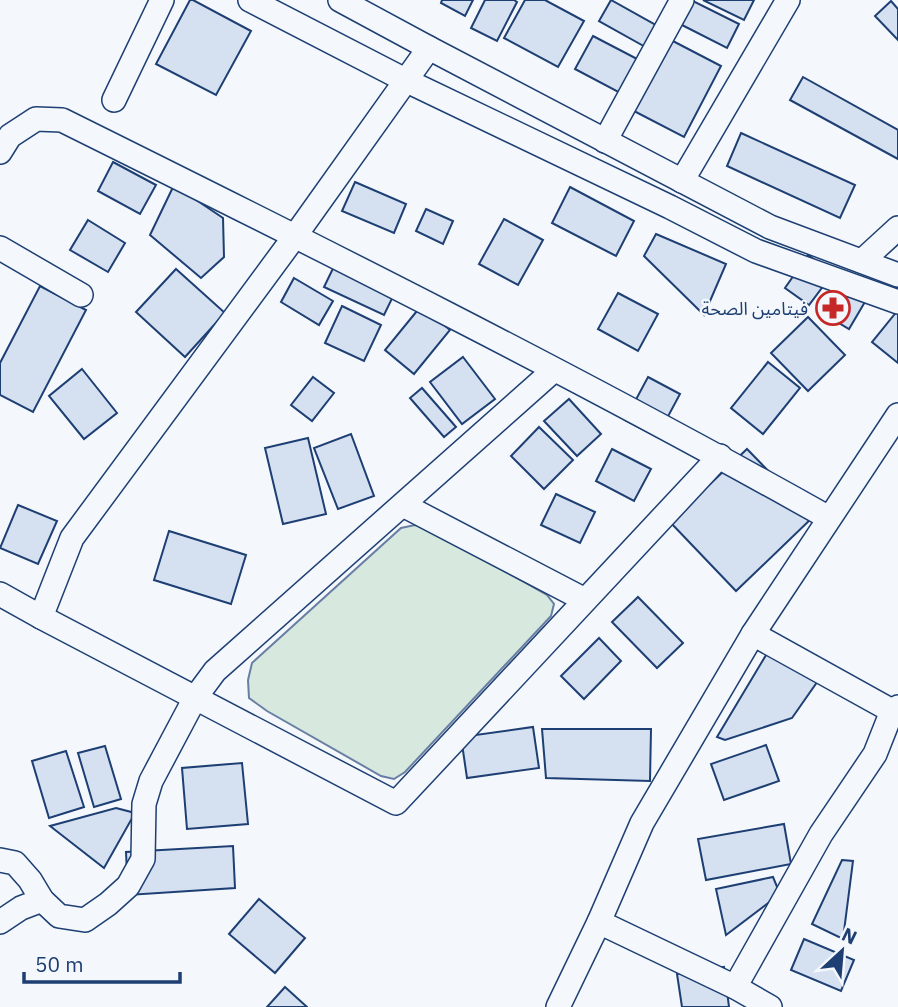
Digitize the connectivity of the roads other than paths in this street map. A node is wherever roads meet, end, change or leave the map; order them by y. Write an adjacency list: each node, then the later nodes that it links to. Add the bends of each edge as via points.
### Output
1 (162, 0): 8 (street)
2 (250, 0): 7 (street)
3 (340, 0): 6 (street)
4 (682, 0): 9 (street)
5 (788, 0): 11 (street)
6 (429, 48): 7 (street); 9 (street)
7 (405, 80): 13 (street); 18 (street, via 756,251)
8 (114, 100)
9 (605, 141): 11 (street)
10 (0, 152): 13 (street, via 10,136 36,119 62,120)
11 (682, 181): 15 (street, via 770,227)
12 (898, 228): 15 (street)
13 (295, 236): 19 (street); 26 (street, via 72,538)
14 (0, 248): 17 (street)
15 (862, 261): 16 (street)
16 (898, 275)
17 (81, 295)
18 (898, 302)
19 (554, 370): 21 (street); 22 (street)
20 (898, 415): 23 (street)
21 (720, 456): 23 (street); 25 (street)
22 (403, 505): 25 (street); 28 (street, via 215,671)
23 (829, 518): 27 (street)
24 (0, 594): 26 (street)
25 (585, 600): 28 (street, via 396,803)
26 (41, 617): 28 (street)
27 (753, 634): 29 (street); 33 (street, via 642,823)
28 (195, 698): 31 (street, via 151,781 144,804 143,859 128,886 85,920 60,916)
29 (895, 709): 34 (street, via 875,754 821,834)
30 (0, 860): 31 (street, via 15,863)
31 (42, 900): 32 (street)
32 (0, 922)
33 (599, 922): 34 (street); 35 (street)
34 (735, 987): 36 (street)
35 (558, 1007)
36 (769, 1007)

